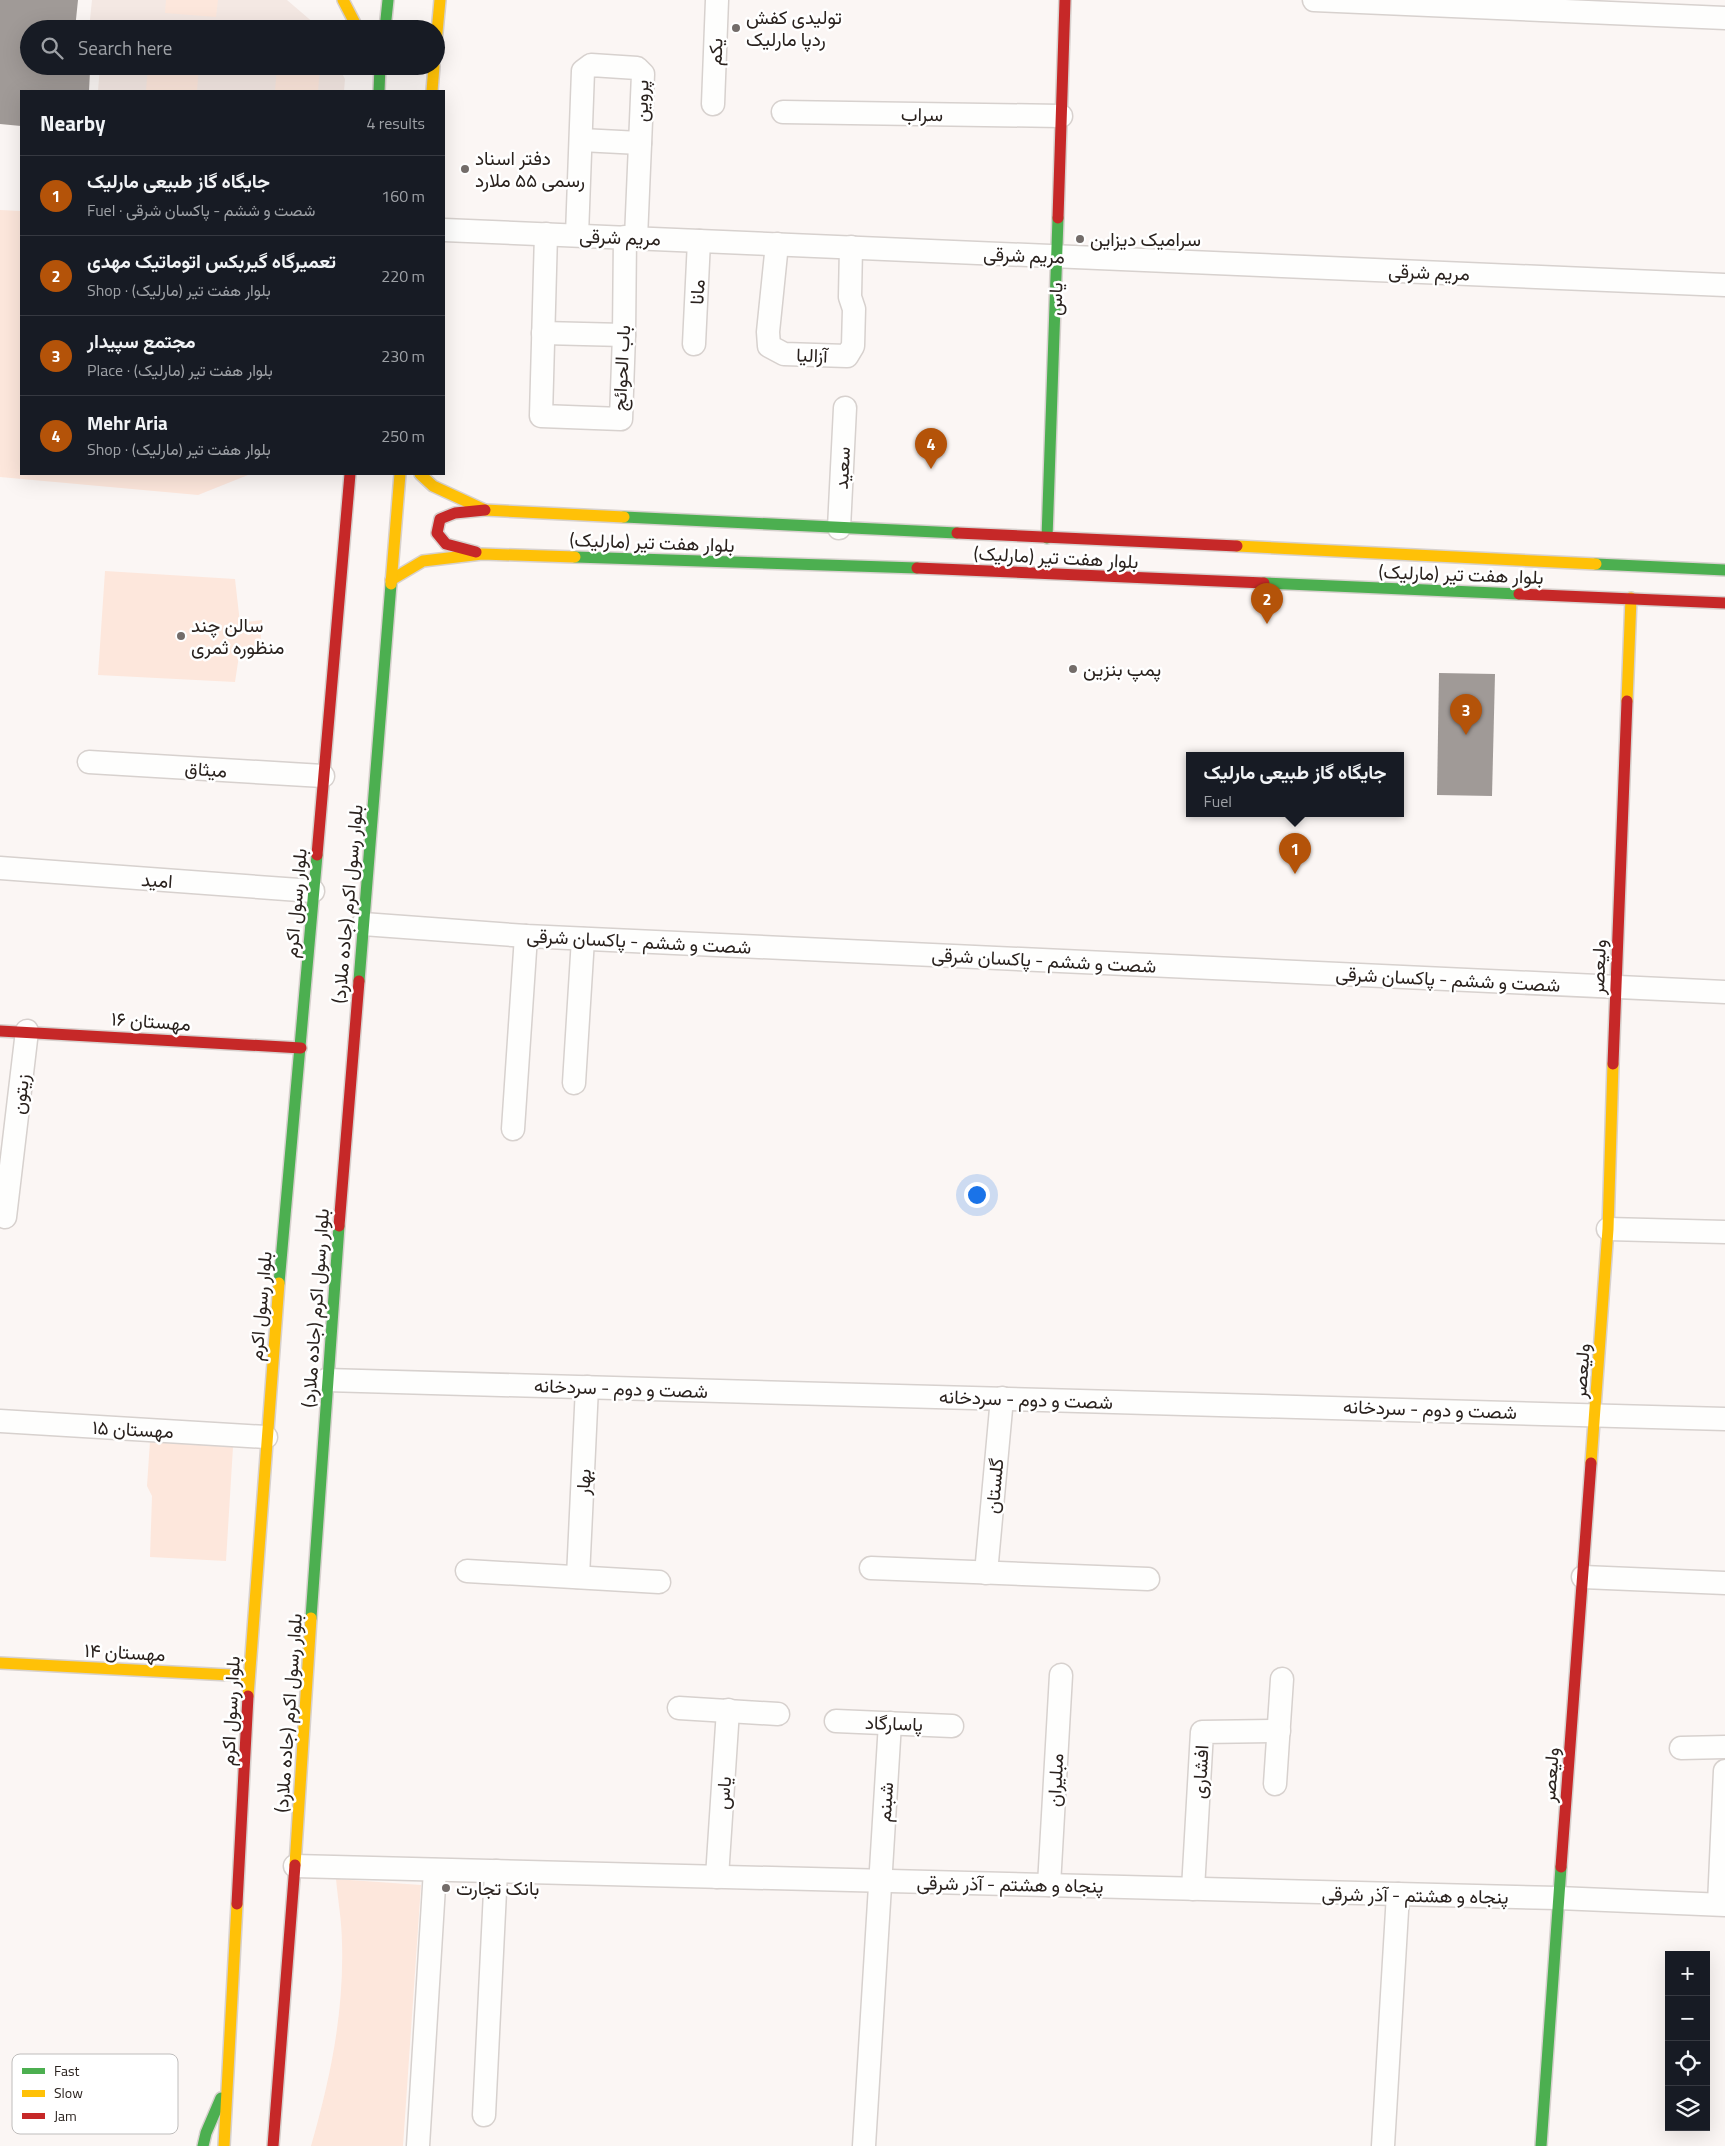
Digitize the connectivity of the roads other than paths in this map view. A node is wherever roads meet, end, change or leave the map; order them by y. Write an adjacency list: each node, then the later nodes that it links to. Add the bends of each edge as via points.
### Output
1 (343, 0): 8 (main road)
2 (388, 0): 9 (main road)
3 (440, 0): 10 (main road)
4 (716, 0): 15 (street, یکم)
5 (1065, 0): 17 (main road, یاس)
6 (1314, 0): 7 (street)
7 (1725, 18)
8 (353, 20)
9 (386, 20)
10 (438, 20)
11 (378, 75): 13 (main road)
12 (433, 75): 14 (main road)
13 (378, 90)
14 (432, 90)
15 (713, 104)
16 (783, 112): 17 (street, سراب)
17 (1061, 116): 27 (main road, یاس)
18 (581, 140): 19 (street); 19 (street, پروین, via 583,71 591,65 641,70); 22 (street, پروین)
19 (640, 143): 23 (street, پروین)
20 (445, 230): 21 (street, مریم شرقی)
21 (546, 234): 22 (street, مریم شرقی); 29 (street, باب الحوائج)
22 (577, 235): 23 (street, مریم شرقی)
23 (630, 238): 24 (street, مریم شرقی); 30 (street, باب الحوائج)
24 (700, 240): 25 (street, مریم شرقی); 31 (street, مانا)
25 (777, 244): 26 (street, مریم شرقی); 26 (street, آزالیا, via 768,332 769,346 784,354 847,356 853,346 854,327 849,277)
26 (851, 247): 27 (street, مریم شرقی)
27 (1056, 256): 28 (street, مریم شرقی); 38 (main road, یاس)
28 (1725, 285)
29 (543, 334): 30 (street); 30 (street, باب الحوائج, via 541,416 620,419)
30 (624, 335)
31 (694, 344)
32 (845, 408): 37 (street, سعید)
33 (350, 475): 45 (main road, بلوار رسول اکرم)
34 (400, 475): 41 (main road, بلوار رسول اکرم (جاده ملارد))
35 (421, 475): 36 (main road, بلوار هفت تیر (مارلیک), via 433,486)
36 (485, 510): 37 (main road, بلوار هفت تیر (مارلیک)); 39 (main road, via 440,519 437,533 446,544)
37 (839, 528): 38 (main road, بلوار هفت تیر (مارلیک))
38 (1047, 538): 40 (main road, بلوار هفت تیر (مارلیک))
39 (482, 554): 41 (main road, بلوار هفت تیر (مارلیک), via 423,562); 42 (main road, بلوار هفت تیر (مارلیک), via 897,567)
40 (1725, 570)
41 (392, 580): 48 (main road, بلوار رسول اکرم (جاده ملارد))
42 (1632, 598): 43 (main road, بلوار هفت تیر (مارلیک)); 51 (main road, ولیعصر)
43 (1725, 602)
44 (89, 762): 45 (street, میثاق)
45 (323, 776): 47 (main road, بلوار رسول اکرم)
46 (0, 868): 47 (street, امید)
47 (313, 891): 55 (main road, بلوار رسول اکرم)
48 (363, 924): 49 (street, شصت و ششم - پاکسان شرقی); 61 (main road, بلوار رسول اکرم (جاده ملارد))
49 (526, 936): 50 (street, شصت و ششم - پاکسان شرقی); 57 (street)
50 (583, 938): 51 (street, شصت و ششم - پاکسان شرقی); 56 (street)
51 (1615, 987): 52 (street, شصت و ششم - پاکسان شرقی); 59 (main road, ولیعصر)
52 (1725, 992)
53 (0, 1031): 54 (main road, مهستان ۱۶)
54 (27, 1031): 55 (main road, مهستان ۱۶); 58 (street, زیتون)
55 (300, 1048): 67 (main road, بلوار رسول اکرم)
56 (574, 1083)
57 (513, 1129)
58 (5, 1217)
59 (1608, 1228): 60 (street); 64 (main road, ولیعصر)
60 (1725, 1232)
61 (326, 1380): 62 (street, شصت و دوم - سردخانه); 91 (main road, بلوار رسول اکرم (جاده ملارد))
62 (587, 1387): 63 (street, شصت و دوم - سردخانه); 71 (street, بهار)
63 (1002, 1398): 64 (street, شصت و دوم - سردخانه); 70 (street, گلستان)
64 (1596, 1414): 65 (street, شصت و دوم - سردخانه); 72 (main road, ولیعصر)
65 (1725, 1419)
66 (0, 1421): 67 (street, مهستان ۱۵)
67 (266, 1437): 78 (main road, بلوار رسول اکرم)
68 (871, 1568): 70 (street)
69 (467, 1571): 71 (street)
70 (986, 1573): 73 (street)
71 (578, 1577): 74 (street)
72 (1583, 1577): 75 (street); 99 (main road, ولیعصر)
73 (1148, 1579)
74 (659, 1582)
75 (1725, 1582)
76 (0, 1663): 78 (main road, مهستان ۱۴)
77 (1061, 1675): 96 (street, مبلیران)
78 (249, 1676): 101 (main road, بلوار رسول اکرم)
79 (1282, 1679): 86 (street)
80 (678, 1708): 81 (street)
81 (728, 1710): 82 (street); 94 (street, یاس)
82 (778, 1714)
83 (836, 1721): 84 (street, پاسارگاد)
84 (890, 1723): 85 (street, پاسارگاد); 95 (street, شبنم)
85 (952, 1726)
86 (1279, 1731): 90 (street); 97 (street, افشاری, via 1202,1732)
87 (1680, 1748): 88 (street)
88 (1725, 1748)
89 (1725, 1771): 100 (street)
90 (1275, 1784)
91 (295, 1866): 92 (street, پنجاه و هشتم - آذر شرقی); 102 (main road, بلوار رسول اکرم (جاده ملارد))
92 (435, 1870): 93 (street, پنجاه و هشتم - آذر شرقی); 108 (street)
93 (496, 1871): 94 (street, پنجاه و هشتم - آذر شرقی); 103 (street)
94 (717, 1877): 95 (street, پنجاه و هشتم - آذر شرقی)
95 (880, 1881): 96 (street, پنجاه و هشتم - آذر شرقی); 109 (street, شبنم)
96 (1049, 1885): 97 (street, پنجاه و هشتم - آذر شرقی)
97 (1193, 1889): 98 (street, پنجاه و هشتم - آذر شرقی)
98 (1398, 1894): 99 (street, پنجاه و هشتم - آذر شرقی); 110 (street)
99 (1558, 1898): 100 (street, پنجاه و هشتم - آذر شرقی); 111 (main road, ولیعصر)
100 (1722, 1904)
101 (228, 2083): 105 (main road, بلوار رسول اکرم); 106 (main road)
102 (279, 2085): 104 (main road); 107 (main road, بلوار رسول اکرم (جاده ملارد))
103 (484, 2114)
104 (288, 2116)
105 (224, 2145)
106 (203, 2146)
107 (273, 2146)
108 (418, 2146)
109 (864, 2146)
110 (1383, 2146)
111 (1541, 2146)

